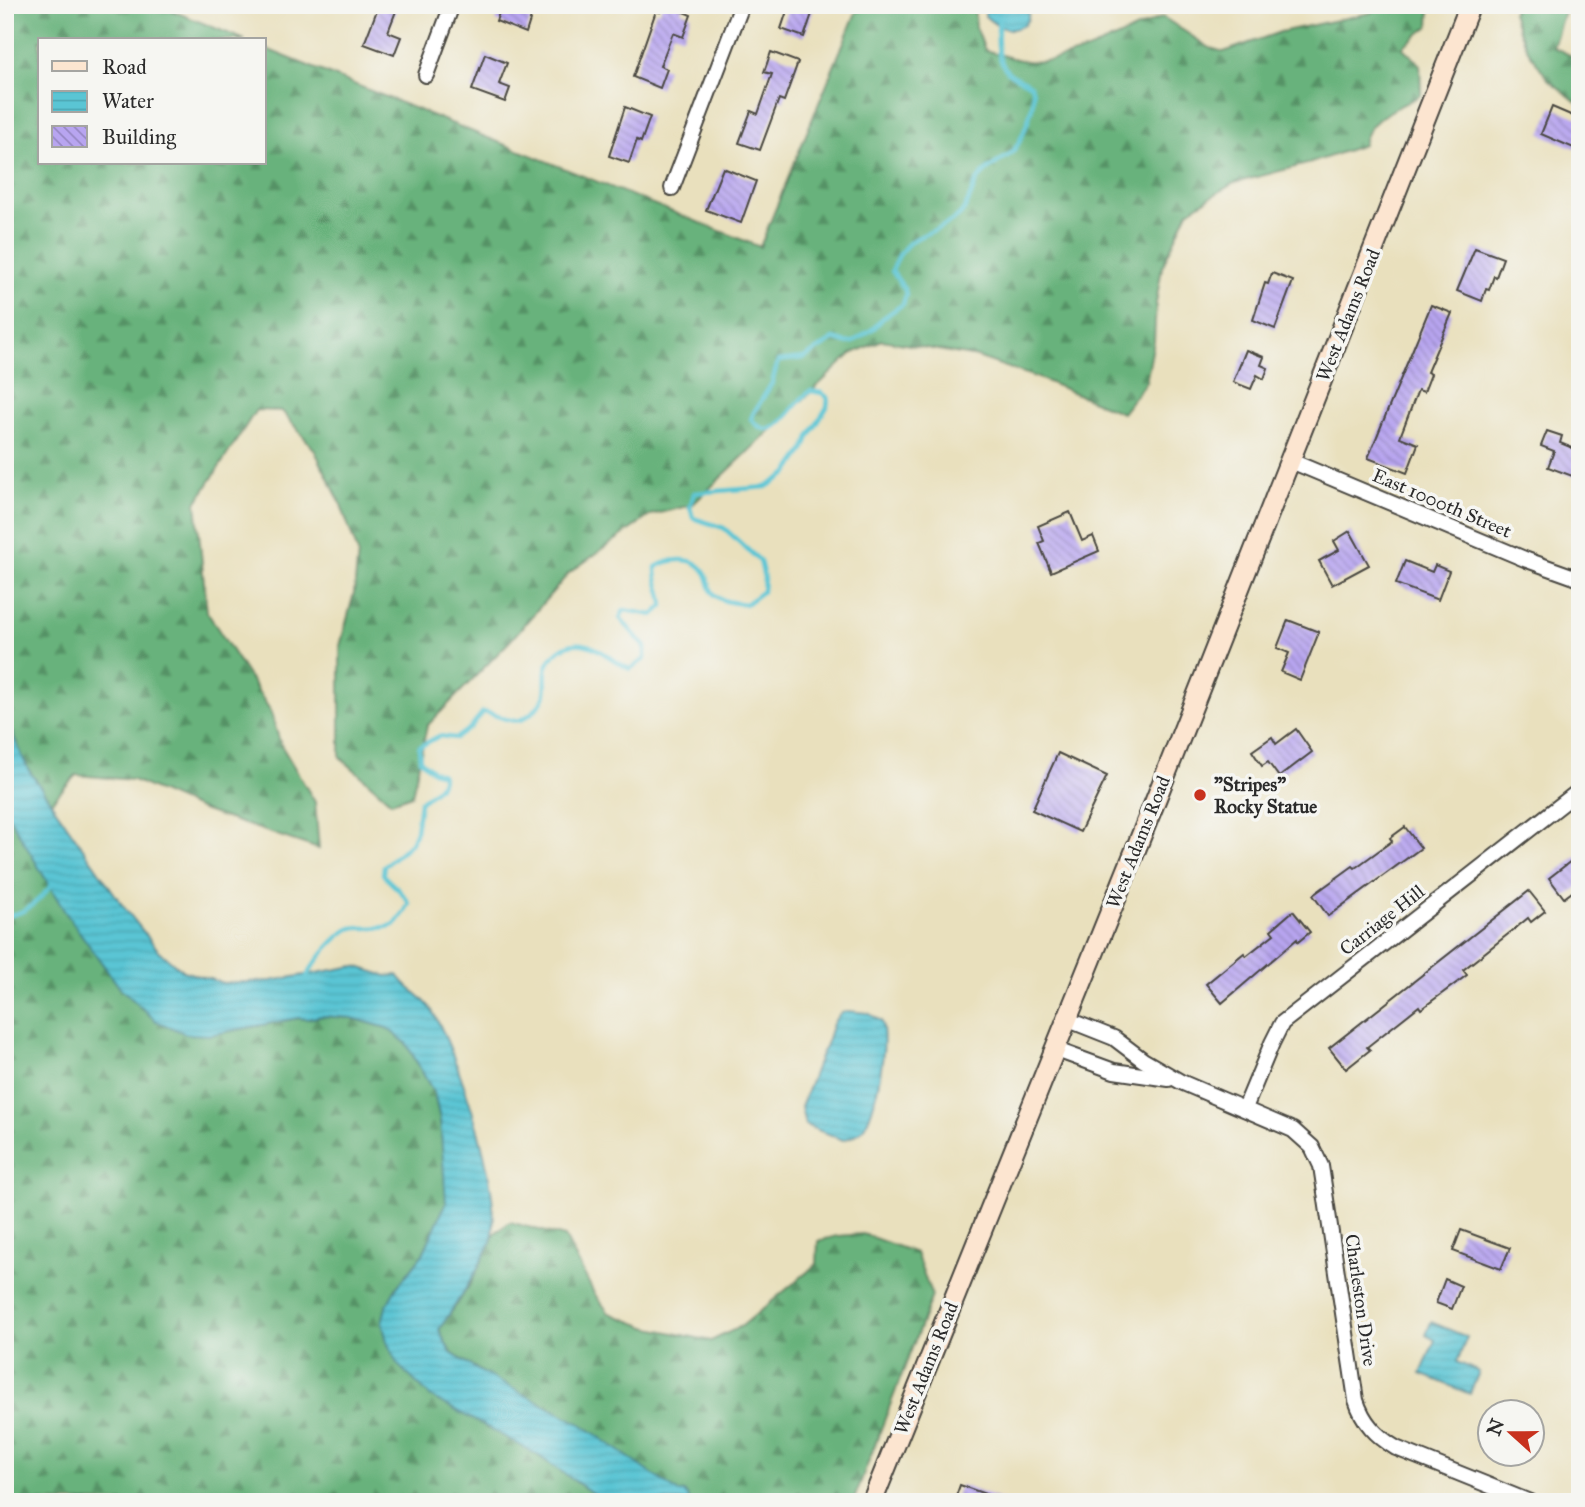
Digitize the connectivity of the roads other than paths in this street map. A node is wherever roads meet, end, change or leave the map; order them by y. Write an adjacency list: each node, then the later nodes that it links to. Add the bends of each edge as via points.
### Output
1 (452, 5): 4 (street)
2 (742, 5): 5 (street)
3 (1470, 5): 6 (street, West Adams Road)
4 (426, 75)
5 (672, 188)
6 (1291, 461): 7 (street, East 1000th Street); 9 (street, West Adams Road)
7 (1580, 579)
8 (1580, 790): 12 (street, Carriage Hill, via 1282,1023)
9 (1066, 1019): 10 (street, West Adams Road); 11 (street, Charleston Drive, via 1114,1038)
10 (1054, 1049): 11 (street, Charleston Drive, via 1114,1070); 13 (street, West Adams Road)
11 (1181, 1082): 12 (street, Charleston Drive)
12 (1245, 1108): 14 (street, Charleston Drive, via 1293,1130 1319,1158 1356,1400 1370,1428 1396,1448)
13 (872, 1502)
14 (1530, 1502)

